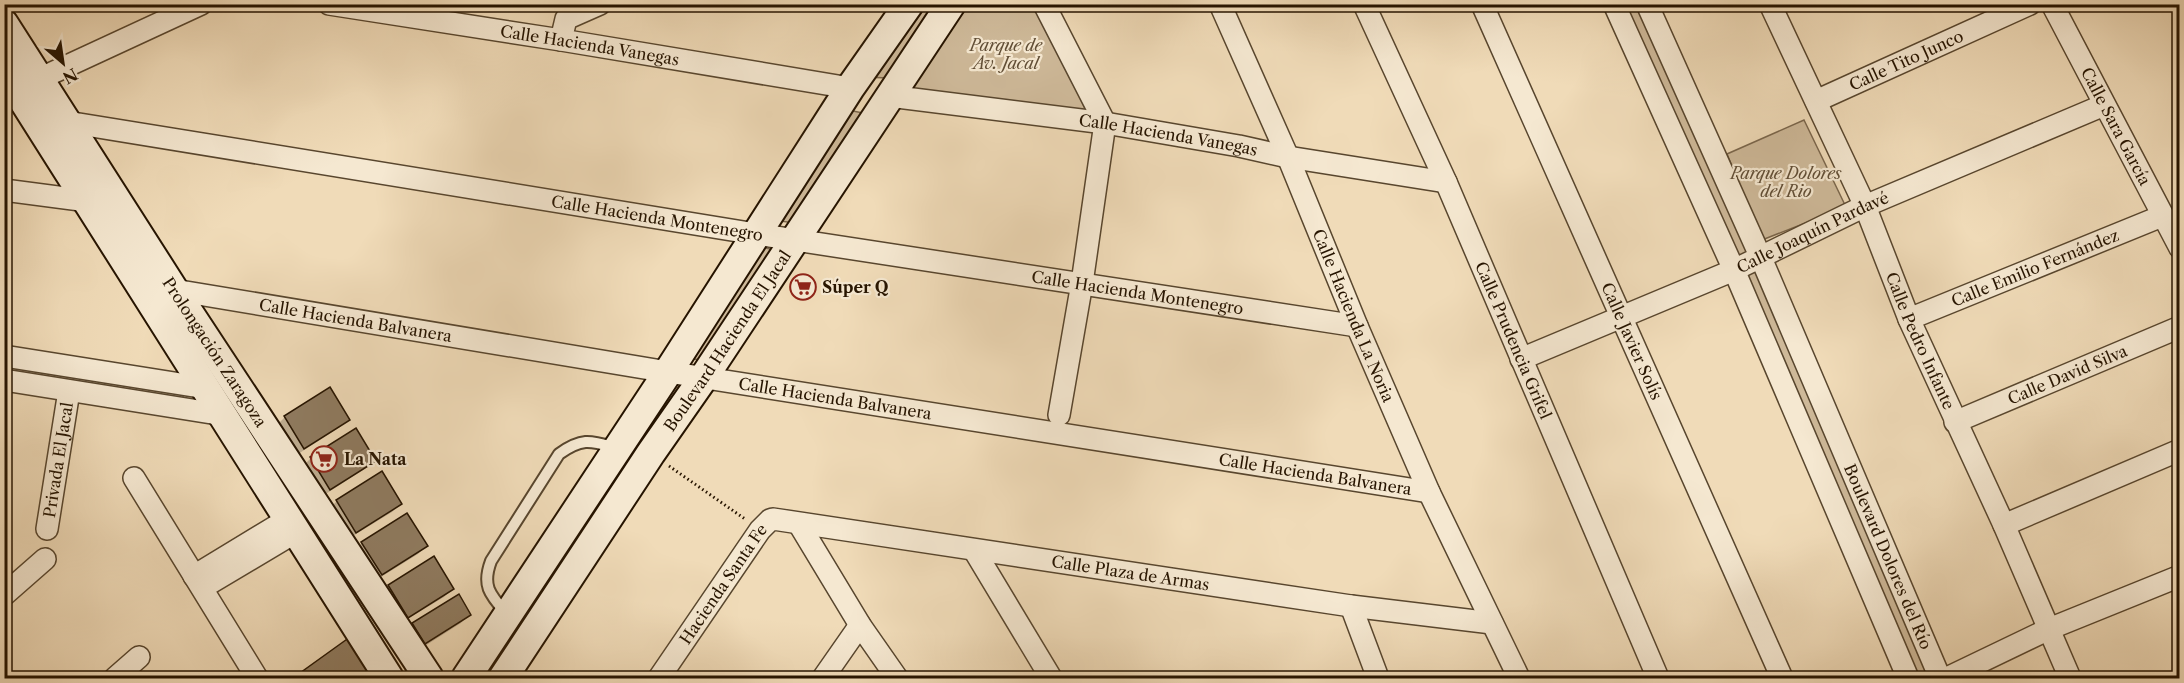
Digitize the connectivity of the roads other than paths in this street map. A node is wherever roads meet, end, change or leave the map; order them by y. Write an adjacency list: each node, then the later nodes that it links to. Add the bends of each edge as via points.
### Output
1 (201, 4): 18 (street)
2 (329, 4): 15 (street, Calle Hacienda Vanegas)
3 (600, 4): 15 (street)
4 (909, 4): 19 (main road, Boulevard Hacienda El Jacal)
5 (951, 4): 20 (main road, Boulevard Hacienda El Jacal)
6 (1044, 4): 24 (street)
7 (1220, 4): 26 (street, Calle Hacienda La Noria)
8 (1364, 4): 28 (street, Calle Prudencia Grifel)
9 (1482, 4): 40 (street, Calle Javier Solís)
10 (1614, 4): 27 (street, Boulevard Dolores del Río)
11 (1647, 4): 25 (street, Boulevard Dolores del Río)
12 (1770, 4): 21 (street, Calle Pedro Infante)
13 (2030, 4): 21 (street, Calle Tito Junco)
14 (2052, 4): 22 (street, Calle Sara García)
15 (562, 21): 19 (street, Calle Hacienda Vanegas)
16 (4, 24): 18 (main road, Prolongación Zaragoza)
17 (4, 70): 30 (main road, Prolongación Zaragoza)
18 (39, 79): 23 (main road, Prolongación Zaragoza)
19 (850, 88): 33 (main road, Boulevard Hacienda El Jacal)
20 (889, 96): 24 (street, Calle Hacienda Vanegas); 34 (main road, Boulevard Hacienda El Jacal)
21 (1816, 101): 31 (street, Calle Pedro Infante)
22 (2104, 105): 31 (street, Calle Joaquín Pardavé); 32 (street, Calle Sara García)
23 (68, 122): 33 (street, Calle Hacienda Montenegro); 39 (main road, Prolongación Zaragoza)
24 (1105, 123): 26 (street, Calle Hacienda Vanegas); 38 (street)
25 (1712, 151): 27 (street); 36 (street, Boulevard Dolores del Río)
26 (1288, 157): 28 (street, Calle Hacienda Vanegas); 42 (street, Calle Hacienda La Noria)
27 (1686, 162): 37 (street, Boulevard Dolores del Río)
28 (1446, 182): 45 (street, Calle Prudencia Grifel)
29 (4, 190): 30 (street)
30 (88, 201): 50 (main road, Prolongación Zaragoza)
31 (1865, 206): 36 (street, Calle Joaquín Pardavé); 41 (street, Calle Pedro Infante)
32 (2162, 216): 35 (street, Calle Sara García); 41 (street, Calle Emilio Fernández)
33 (756, 234): 34 (street, Calle Hacienda Montenegro); 46 (main road, Boulevard Hacienda El Jacal)
34 (795, 240): 38 (street, Calle Hacienda Montenegro); 47 (main road, Boulevard Hacienda El Jacal)
35 (2180, 248)
36 (1761, 258): 37 (street, Calle Joaquín Pardavé); 56 (street, Boulevard Dolores del Río)
37 (1734, 270): 40 (street, Calle Joaquín Pardavé); 57 (street, Boulevard Dolores del Río)
38 (1082, 283): 42 (street, Calle Hacienda Montenegro); 54 (street)
39 (174, 290): 46 (street, Calle Hacienda Balvanera); 81 (main road, Prolongación Zaragoza)
40 (1620, 318): 45 (street, Calle Joaquín Pardavé); 91 (street, Calle Javier Solís)
41 (1909, 319): 55 (street, Calle Pedro Infante)
42 (1356, 326): 61 (street, Calle Hacienda La Noria)
43 (2180, 327): 55 (street, Calle David Silva)
44 (4, 356): 49 (street)
45 (1521, 359): 90 (street, Calle Prudencia Grifel)
46 (668, 372): 47 (street, Calle Hacienda Balvanera); 58 (main road, Boulevard Hacienda El Jacal)
47 (704, 377): 61 (street, Calle Hacienda Balvanera); 83 (main road, Boulevard Hacienda El Jacal)
48 (4, 380): 51 (street)
49 (175, 383): 50 (street); 52 (street)
50 (206, 388): 53 (main road, Prolongación Zaragoza)
51 (69, 391): 52 (street); 66 (street, Privada El Jacal)
52 (171, 407): 53 (street)
53 (224, 415): 65 (main road, Prolongación Zaragoza)
54 (1059, 416)
55 (1955, 422): 64 (street, Calle Pedro Infante)
56 (1837, 436): 57 (street); 93 (street, Boulevard Dolores del Río)
57 (1809, 446): 92 (street, Boulevard Dolores del Río)
58 (618, 448): 73 (main road, Boulevard Hacienda El Jacal); 73 (lane, via 589,440 560,454 491,561 486,576 488,589)
59 (2180, 450): 64 (street)
60 (134, 478): 70 (street)
61 (1429, 492): 74 (street, Calle Hacienda La Noria)
62 (799, 524): 63 (street, Calle Plaza de Armas); 67 (street, Calle Plaza de Armas); 75 (street)
63 (765, 525): 84 (street, Hacienda Santa Fe)
64 (2004, 525): 76 (street, Calle Pedro Infante)
65 (292, 526): 70 (street); 80 (main road, Prolongación Zaragoza)
66 (47, 529)
67 (974, 550): 72 (street, Calle Plaza de Armas); 87 (street)
68 (45, 559): 71 (street)
69 (2180, 576): 76 (street)
70 (197, 582): 79 (street)
71 (4, 595)
72 (1351, 606): 74 (street, Calle Plaza de Armas); 88 (street)
73 (507, 615): 82 (main road, Boulevard Hacienda El Jacal)
74 (1492, 623): 89 (street, Calle Hacienda La Noria)
75 (860, 625): 85 (street); 86 (street)
76 (2049, 629): 94 (street); 95 (street, Calle Pedro Infante)
77 (139, 657): 78 (street)
78 (115, 678)
79 (257, 678)
80 (389, 678)
81 (429, 678)
82 (466, 678)
83 (503, 678)
84 (659, 678)
85 (823, 678)
86 (897, 678)
87 (1051, 678)
88 (1378, 678)
89 (1519, 678)
90 (1658, 678)
91 (1782, 678)
92 (1908, 678)
93 (1940, 678)
94 (1947, 678)
95 (2070, 678)

